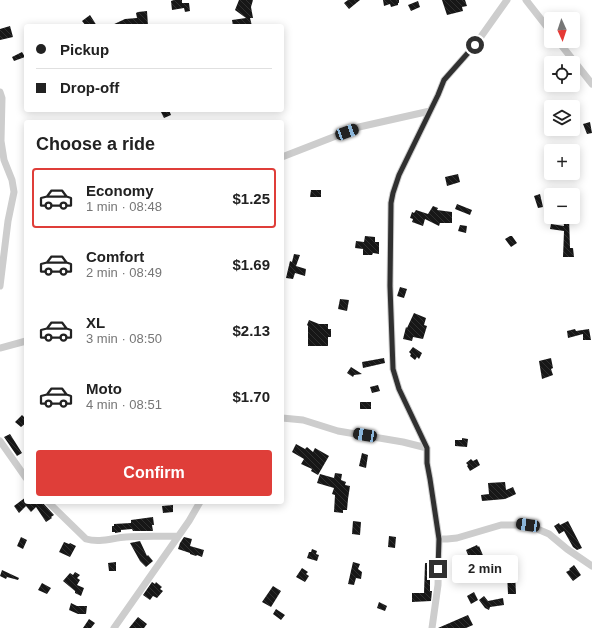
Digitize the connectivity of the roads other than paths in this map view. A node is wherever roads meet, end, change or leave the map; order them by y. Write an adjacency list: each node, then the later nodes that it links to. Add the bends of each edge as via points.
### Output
1 (507, 0): 7 (street, via 475,45 448,75)
2 (526, 0): 3 (street)
3 (544, 23)
4 (564, 48): 5 (street)
5 (592, 84)
6 (0, 92): 9 (street, via 1,141 14,192)
7 (430, 111): 8 (street, via 359,127); 14 (street, via 393,193 390,286 395,379)
8 (284, 156)
9 (0, 286)
10 (24, 342): 11 (street)
11 (0, 348)
12 (284, 418): 14 (street, via 303,420 338,431)
13 (0, 440): 15 (street)
14 (427, 448): 19 (street)
15 (24, 475)
16 (50, 504): 18 (street, via 86,539 104,541 126,537)
17 (199, 504): 18 (street)
18 (177, 536): 21 (street)
19 (439, 539): 20 (street, via 457,538 501,525 528,525 548,534); 22 (street, via 438,585)
20 (592, 566)
21 (114, 628)
22 (432, 628)

